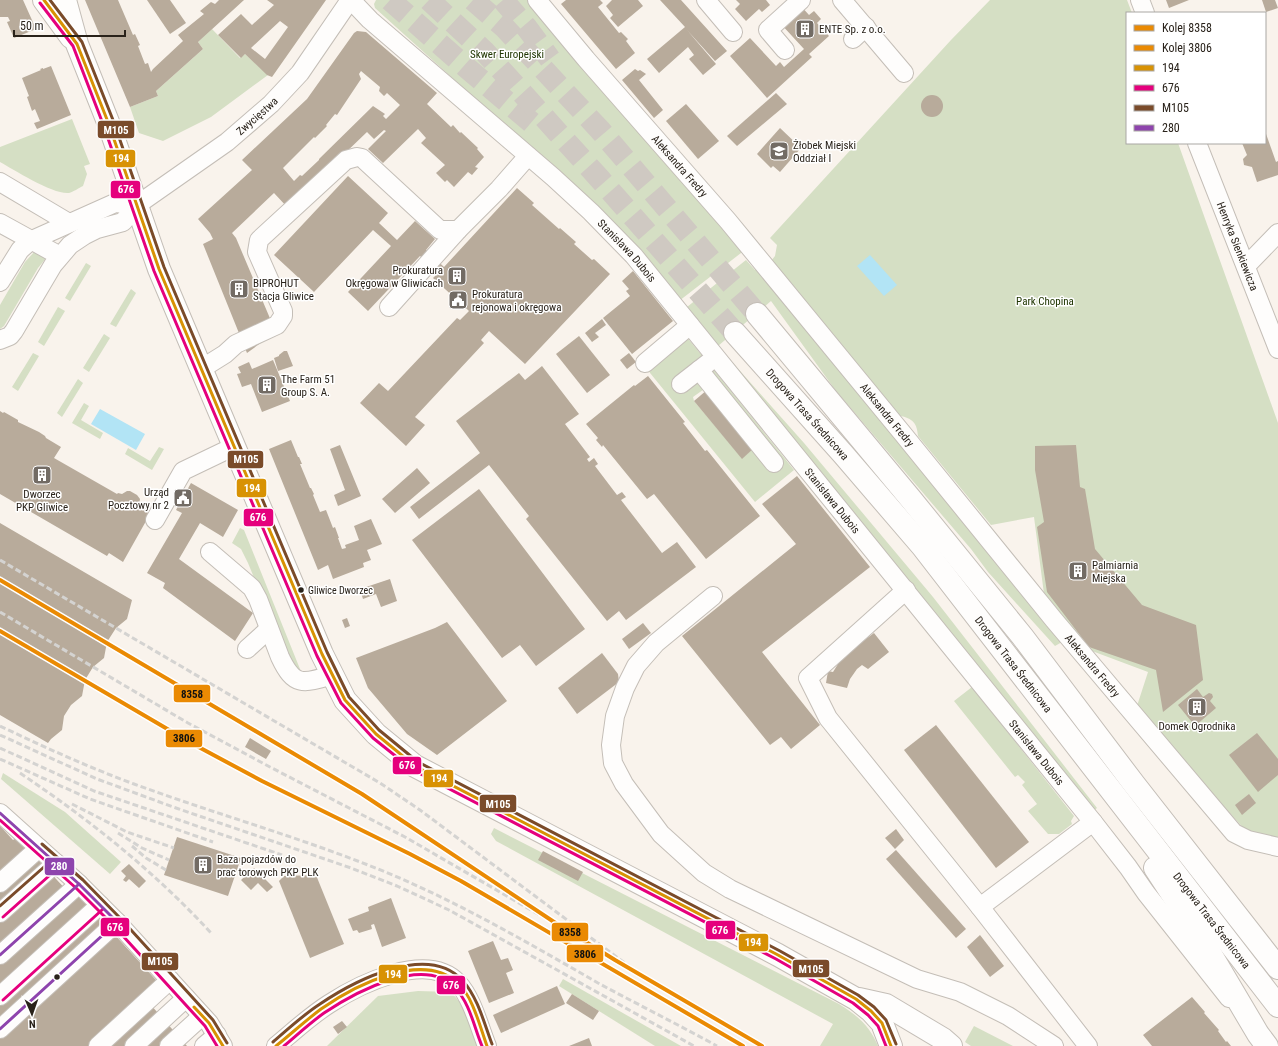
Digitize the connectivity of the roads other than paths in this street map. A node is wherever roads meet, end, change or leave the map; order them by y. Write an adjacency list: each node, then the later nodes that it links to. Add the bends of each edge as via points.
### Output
1 (44, 0): 13 (main road)
2 (65, 0): 13 (main road)
3 (351, 0): 17 (street, Stanisława Dubois, via 370,20); 19 (street, Zwycięstwa, via 300,73 271,104 227,142)
4 (537, 0): 51 (street, Aleksandra Fredry, via 728,221 1054,620 1234,833 1248,840)
5 (706, 0): 11 (street)
6 (801, 0): 14 (street, via 768,30)
7 (842, 0): 10 (street)
8 (1140, 0): 9 (street)
9 (1145, 12)
10 (866, 27): 12 (street); 15 (street)
11 (733, 32)
12 (853, 39)
13 (76, 44): 19 (main road, via 108,122)
14 (785, 50)
15 (904, 73)
16 (1197, 144): 26 (street, Henryka Sienkiewicza)
17 (528, 156): 22 (street); 30 (street, Stanisława Dubois, via 591,212 634,256)
18 (0, 182): 21 (street)
19 (137, 206): 21 (street, via 115,203); 25 (street, Zwycięstwa, via 123,222 85,235); 36 (main road, via 159,269)
20 (0, 223): 24 (street)
21 (69, 223): 24 (street)
22 (458, 230): 28 (street); 36 (street, via 440,230 362,158 346,160 259,240 256,252 283,311 281,321 270,330 236,344)
23 (1278, 233): 26 (street)
24 (30, 240): 25 (street); 27 (street)
25 (60, 256): 32 (street, Zwycięstwa, via 46,275 14,331 10,336)
26 (1246, 266): 33 (street, Henryka Sienkiewicza)
27 (0, 282)
28 (389, 307)
29 (757, 314): 60 (main road, Drogowa Trasa Średnicowa, via 1022,636)
30 (690, 325): 34 (street, Stanisława Dubois); 35 (street)
31 (735, 333): 48 (main road, Drogowa Trasa Średnicowa, via 922,546)
32 (0, 340)
33 (1278, 349)
34 (716, 357): 37 (street); 43 (street, Stanisława Dubois)
35 (645, 363)
36 (201, 369): 39 (main road)
37 (699, 370): 38 (street); 40 (street)
38 (681, 384)
39 (234, 447): 41 (street, via 183,471); 47 (main road)
40 (774, 462)
41 (155, 520)
42 (210, 552): 45 (street, via 252,588)
43 (906, 590): 50 (street, Stanisława Dubois); 57 (street, via 808,678 828,718)
44 (713, 596): 80 (street, via 656,643 636,666 615,716 611,745 613,763 624,784 661,834 704,872 730,889 917,979 960,992 1008,1016)
45 (269, 629): 46 (street); 47 (street, via 284,665 297,680 309,682)
46 (247, 649)
47 (332, 675): 67 (main road, via 345,700 376,734 415,766 778,955)
48 (1122, 803): 68 (main road, Drogowa Trasa Średnicowa); 71 (main road, via 1148,856)
49 (1, 816): 52 (street)
50 (1093, 822): 57 (street); 71 (street, Stanisława Dubois, via 1128,867 1157,920 1202,978)
51 (1278, 847)
52 (39, 848): 53 (street); 54 (street)
53 (56, 863): 55 (street); 58 (street)
54 (0, 883)
55 (79, 884): 56 (street); 62 (street)
56 (100, 905): 59 (street); 65 (street)
57 (980, 906): 81 (street)
58 (0, 914)
59 (117, 922): 64 (street); 70 (street)
60 (1249, 931): 61 (main road); 63 (main road, Drogowa Trasa Średnicowa)
61 (1278, 952)
62 (0, 955)
63 (1278, 968)
64 (170, 980): 66 (street); 73 (street)
65 (0, 996)
66 (186, 998): 69 (street); 74 (street)
67 (856, 999): 78 (main road, via 882,1023); 79 (main road, via 886,1005)
68 (1278, 1006)
69 (202, 1016): 72 (street); 75 (street)
70 (0, 1029)
71 (1263, 1040)
72 (215, 1042)
73 (98, 1046)
74 (134, 1046)
75 (169, 1046)
76 (276, 1046): 77 (street, via 330,1003 371,982 418,969 440,972 457,982 466,994)
77 (487, 1046)
78 (891, 1046)
79 (951, 1046)
80 (1054, 1046)
81 (1088, 1046)

